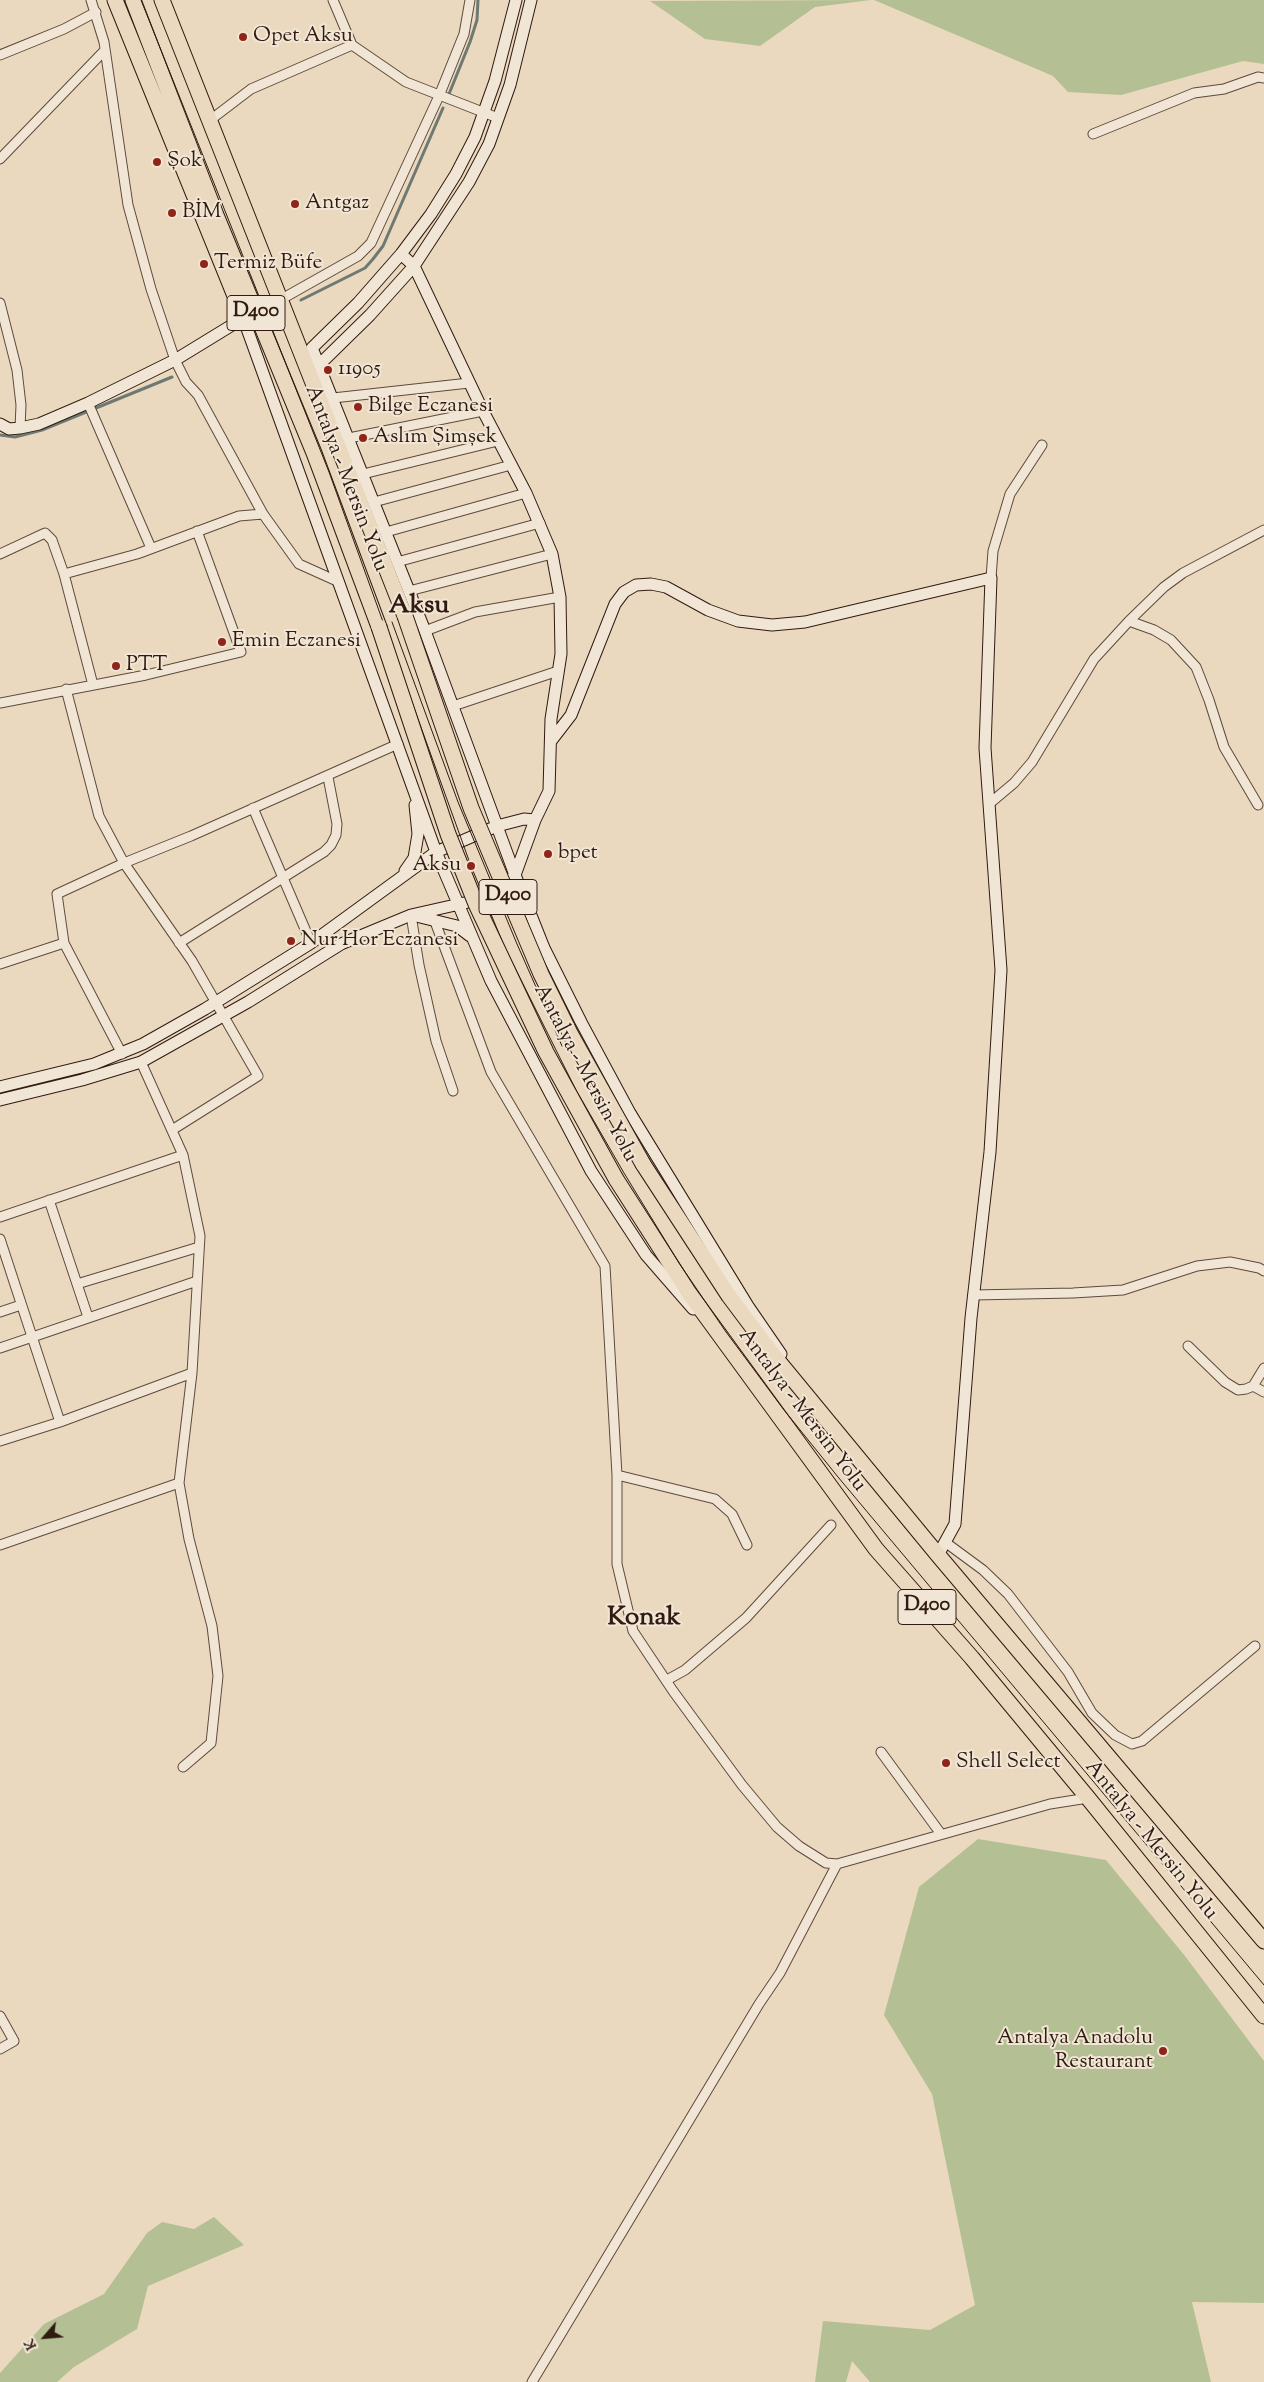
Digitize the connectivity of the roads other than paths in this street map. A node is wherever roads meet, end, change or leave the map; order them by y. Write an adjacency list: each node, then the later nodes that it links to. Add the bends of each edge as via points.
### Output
1 (91, 0): 9 (street)
2 (115, 0): 24 (highway)
3 (132, 0): 20 (highway, Antalya - Mersin Yolu / D400)
4 (162, 0): 17 (highway, Antalya - Mersin Yolu / D400)
5 (333, 0): 10 (street)
6 (470, 0): 14 (street, via 464,34)
7 (516, 0): 15 (main road)
8 (531, 0): 16 (main road, via 510,85)
9 (96, 12): 11 (street); 12 (street)
10 (352, 45): 14 (street, via 406,82); 17 (street, via 251,89)
11 (105, 50): 19 (street); 29 (street, via 128,205)
12 (0, 56)
13 (1264, 78): 18 (street, via 1194,93)
14 (439, 96): 15 (street); 23 (street, via 371,243 358,256)
15 (483, 114): 16 (street); 21 (main road, via 456,174)
16 (498, 118): 22 (main road, via 489,144 469,182)
17 (209, 121): 23 (highway, Antalya - Mersin Yolu / D400)
18 (1093, 134)
19 (0, 159)
20 (216, 215): 24 (highway); 110 (highway, Antalya - Mersin Yolu / D400, bridge, via 314,454 379,627 448,834 476,904 546,1052 616,1179)
21 (401, 254): 22 (main road); 28 (main road)
22 (414, 266): 30 (main road); 31 (main road)
23 (280, 300): 26 (highway, Antalya - Mersin Yolu / D400)
24 (237, 301): 27 (main road)
25 (0, 303): 36 (street, via 17,370)
26 (287, 317): 28 (highway); 115 (highway, Antalya - Mersin Yolu / D400, bridge, via 404,616 471,808 537,965 571,1035 643,1164 729,1296)
27 (242, 319): 29 (main road); 55 (main road)
28 (312, 348): 30 (main road)
29 (175, 360): 33 (main road); 44 (street, via 186,382 198,395)
30 (320, 364): 32 (main road)
31 (469, 382): 32 (street); 34 (main road)
32 (333, 398): 37 (main road)
33 (89, 404): 36 (main road); 49 (street)
34 (483, 411): 37 (street); 38 (main road)
35 (0, 424): 36 (main road, via 9,429)
36 (20, 428)
37 (349, 438): 41 (main road)
38 (498, 441): 40 (main road); 41 (street)
39 (1042, 445): 54 (street, via 1010,494 993,551)
40 (510, 465): 42 (main road); 43 (street)
41 (362, 474): 43 (main road)
42 (526, 493): 45 (main road); 48 (street)
43 (374, 502): 48 (main road)
44 (263, 514): 47 (street, via 239,516); 55 (street, via 299,564)
45 (540, 523): 51 (main road); 52 (street)
46 (1264, 530): 58 (street, via 1183,573)
47 (197, 531): 49 (street); 61 (street, via 241,652)
48 (386, 532): 52 (main road)
49 (151, 548): 53 (street)
50 (0, 553): 53 (street, via 45,533 52,540)
51 (552, 554): 56 (street); 57 (main road)
52 (397, 562): 56 (main road)
53 (64, 574): 61 (street)
54 (991, 578): 65 (main road, via 806,622 772,626 738,622 666,587 636,585 624,592 615,604 571,715); 69 (main road, via 985,748)
55 (339, 582): 66 (main road)
56 (409, 591): 59 (main road)
57 (560, 597): 59 (street, via 475,612); 60 (main road, via 561,654)
58 (1130, 621): 69 (street, via 1094,659 1032,762); 70 (street, via 1171,640 1196,667 1224,747)
59 (424, 631): 64 (main road)
60 (558, 671): 64 (street); 65 (main road)
61 (93, 685): 62 (street)
62 (66, 689): 63 (street); 75 (street, via 100,816)
63 (0, 703)
64 (453, 706): 73 (main road)
65 (551, 741): 72 (main road, via 549,791)
66 (398, 744): 67 (street); 68 (main road)
67 (328, 777): 71 (street); 78 (street, via 337,824 334,841 324,852)
68 (413, 786): 74 (main road); 76 (main road, via 418,834 414,858)
69 (989, 804): 103 (main road, via 1001,970 990,1152)
70 (1258, 805)
71 (254, 808): 75 (street); 78 (street)
72 (535, 820): 73 (main road, via 524,819); 77 (main road)
73 (497, 826): 74 (main road); 77 (main road)
74 (436, 852): 76 (main road); 79 (main road)
75 (124, 863): 83 (street, via 57,894); 84 (street)
76 (402, 875): 85 (main road)
77 (515, 875): 79 (main road, via 498,892); 115 (main road, via 544,948 630,1113 748,1306)
78 (283, 877): 84 (street); 85 (street)
79 (457, 906): 80 (main road); 82 (main road)
80 (412, 915): 81 (main road); 88 (main road, via 341,944); 92 (street, via 436,1041)
81 (434, 919): 82 (main road, via 456,926); 118 (street, via 491,1072 605,1266)
82 (471, 937): 110 (main road, via 527,1053 592,1171 646,1255)
83 (64, 943): 86 (street); 89 (street)
84 (179, 943): 87 (street)
85 (311, 943): 87 (main road)
86 (0, 964)
87 (216, 1002): 88 (street); 89 (main road)
88 (223, 1016): 90 (main road); 94 (street, via 258,1076)
89 (122, 1054): 91 (main road)
90 (141, 1062): 93 (main road); 94 (street)
91 (0, 1087)
92 (453, 1090)
93 (0, 1100)
94 (172, 1130): 95 (street)
95 (183, 1155): 96 (street); 99 (street, via 200,1236)
96 (49, 1200): 97 (street); 102 (street)
97 (0, 1217)
98 (0, 1240): 104 (street)
99 (199, 1247): 101 (street); 102 (street)
100 (1264, 1271): 103 (street, via 1230,1262 1189,1268 1123,1290)
101 (197, 1281): 106 (street); 112 (street)
102 (77, 1284): 106 (street)
103 (973, 1295): 123 (main road, via 955,1524)
104 (21, 1305): 105 (street); 107 (street)
105 (0, 1312)
106 (88, 1318): 107 (street)
107 (31, 1336): 109 (street); 116 (street)
108 (1188, 1346): 113 (street, via 1234,1388 1246,1390)
109 (0, 1348)
110 (729, 1351): 128 (highway, Antalya - Mersin Yolu / D400, via 876,1549)
111 (1264, 1368): 113 (street)
112 (192, 1374): 116 (street); 119 (street)
113 (1254, 1386): 114 (street)
114 (1264, 1392)
115 (827, 1421): 123 (highway, Antalya - Mersin Yolu / D400)
116 (60, 1422): 117 (street)
117 (0, 1442)
118 (617, 1476): 122 (street, via 715,1499 732,1514); 125 (street, via 617,1564 625,1603 633,1631)
119 (179, 1483): 121 (street); 127 (street, via 189,1539 212,1626 218,1676 211,1743)
120 (831, 1525): 125 (street, via 746,1618 685,1670)
121 (0, 1545)
122 (747, 1545)
123 (942, 1549): 124 (street, via 983,1570 1008,1594 1068,1672 1092,1713 1115,1735 1132,1744 1142,1741); 131 (highway, Antalya - Mersin Yolu / D400)
124 (1255, 1646)
125 (667, 1680): 130 (street, via 777,1827 813,1856 826,1863)
126 (881, 1752): 129 (street)
127 (183, 1767)
128 (1088, 1798): 129 (street, via 1050,1804); 133 (highway, Antalya - Mersin Yolu / D400)
129 (940, 1834): 130 (street)
130 (838, 1864): 135 (street, via 780,1972)
131 (1264, 1941)
132 (0, 2016): 134 (street, via 14,2041)
133 (1264, 2016)
134 (0, 2049)
135 (532, 2382)

